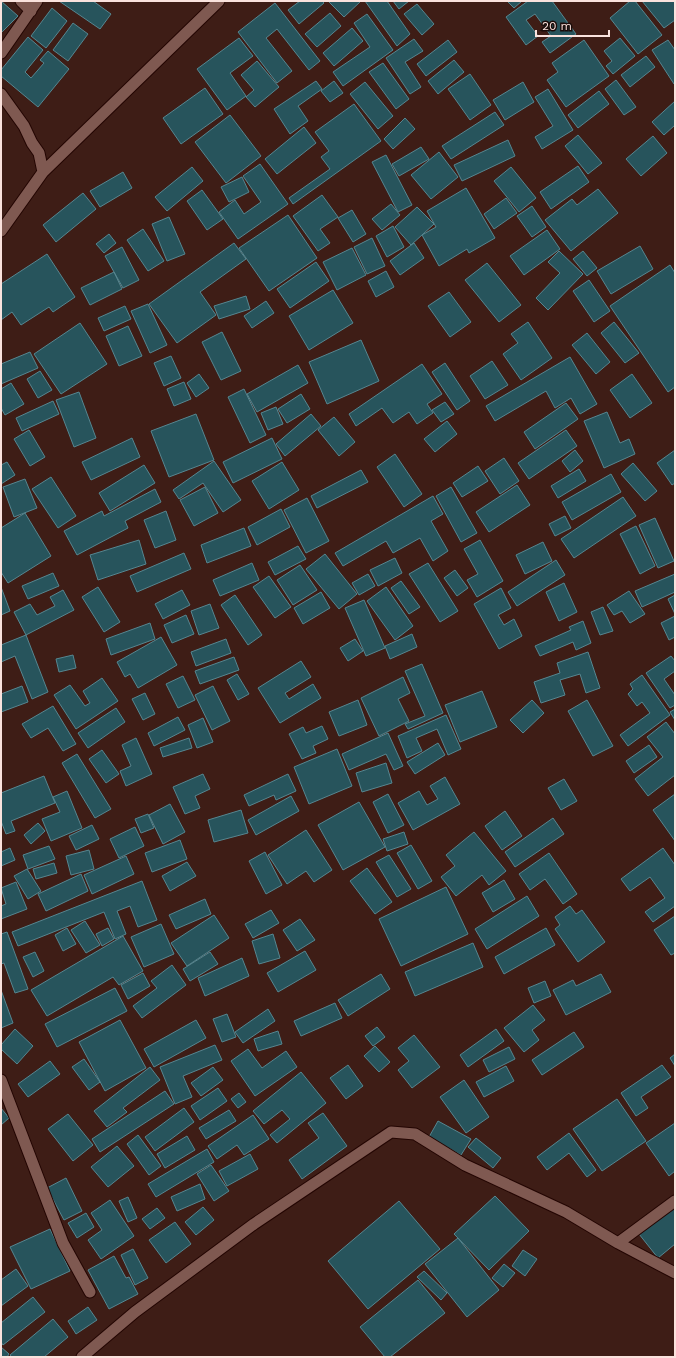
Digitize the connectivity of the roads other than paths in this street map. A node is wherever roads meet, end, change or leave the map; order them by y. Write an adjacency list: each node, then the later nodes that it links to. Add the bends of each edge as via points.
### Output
1 (21, 1): 4 (street)
2 (37, 1): 4 (street)
3 (219, 1): 7 (street)
4 (30, 11): 5 (street)
5 (1, 53)
6 (1, 94): 7 (street, via 24,126 39,153)
7 (43, 172): 8 (street)
8 (1, 231)
9 (1, 1080): 13 (street, via 64,1243)
10 (675, 1201): 11 (street)
11 (618, 1243): 12 (street); 14 (street, via 566,1212 465,1165 415,1134 391,1132 254,1224 135,1312)
12 (675, 1273)
13 (90, 1292)
14 (82, 1357)

